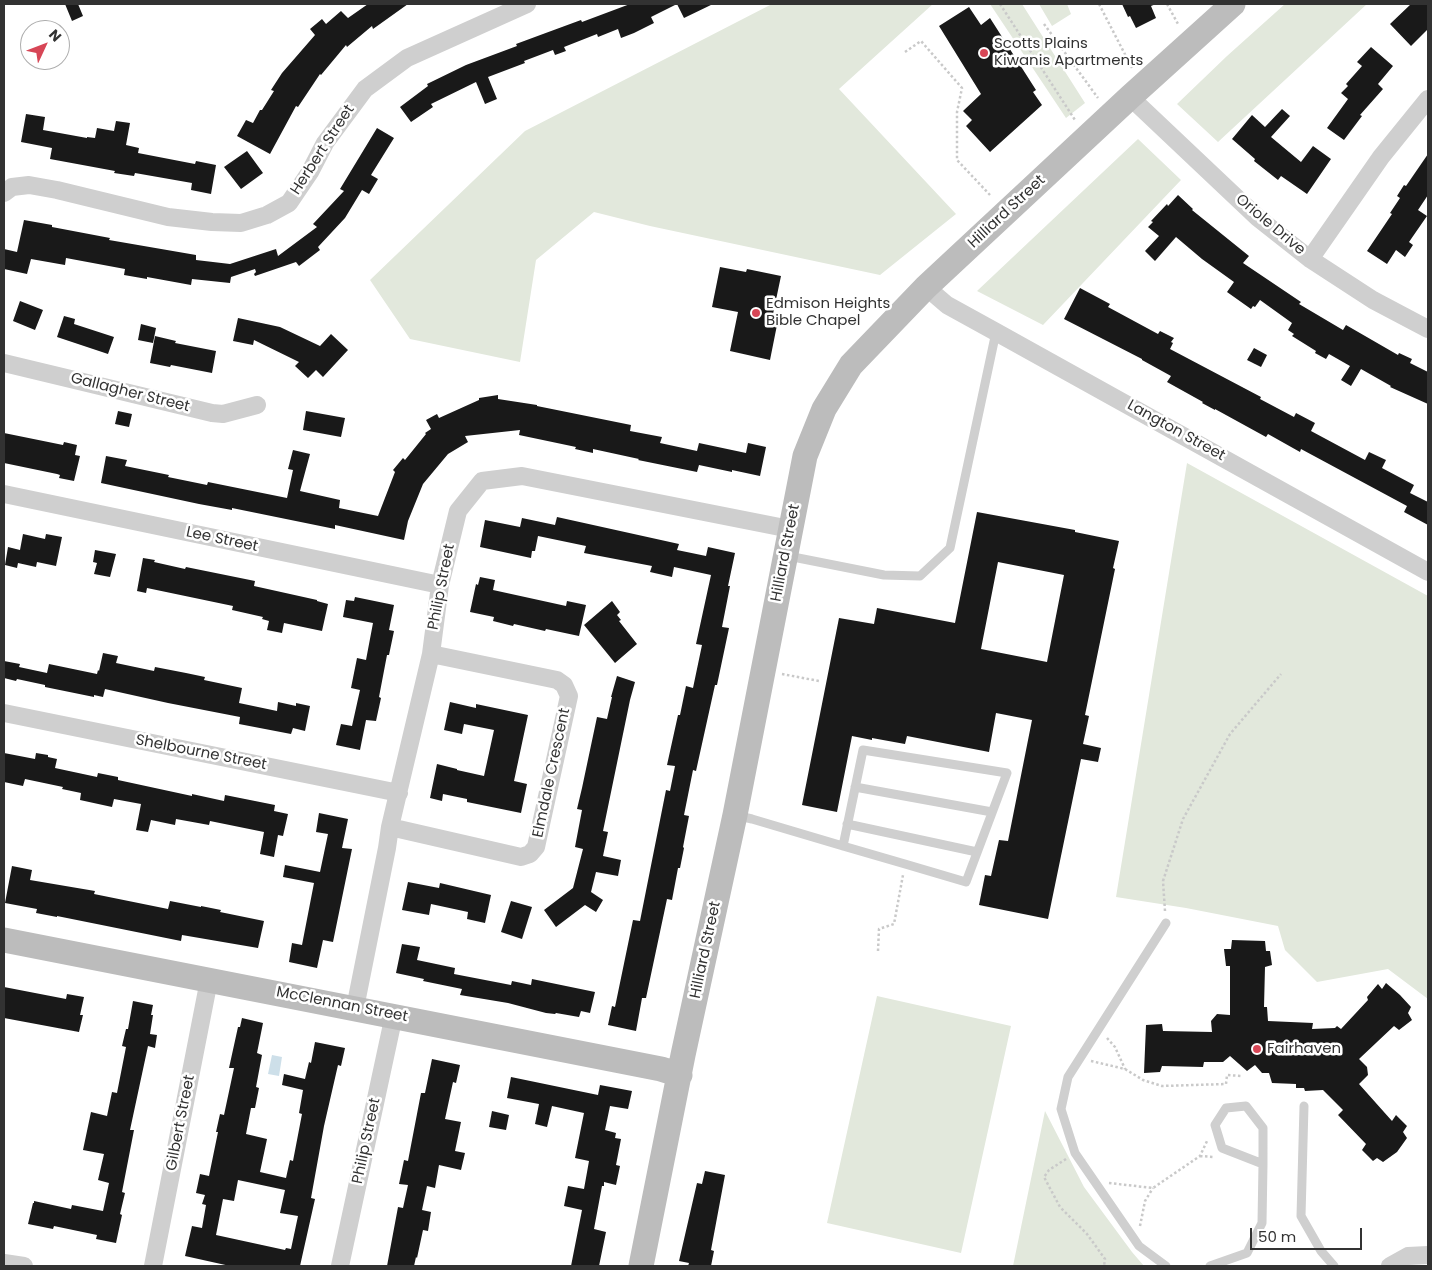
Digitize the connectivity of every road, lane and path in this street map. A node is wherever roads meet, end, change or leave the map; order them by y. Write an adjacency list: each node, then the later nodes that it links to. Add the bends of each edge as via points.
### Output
1 (527, 4): 14 (street, Herbert Street, via 407,58 365,89 325,144 289,203 267,215 241,223 212,222 168,217 29,185)
2 (1000, 4): 13 (path)
3 (1099, 4): 9 (path)
4 (1167, 4): 7 (path)
5 (1233, 4): 10 (street, Hilliard Street)
6 (1044, 24): 11 (path)
7 (1178, 24)
8 (905, 52): 15 (path, via 921,40 962,88 957,112 957,160)
9 (1132, 68)
10 (1130, 97): 16 (street, Oriole Drive, via 1258,218); 17 (street, Hilliard Street)
11 (1098, 98)
12 (1428, 99): 16 (street, via 1381,156)
13 (1075, 120)
14 (8, 190)
15 (990, 195)
16 (1310, 259): 18 (street, Oriole Drive, via 1373,300)
17 (926, 287): 19 (street, Langton Street, via 948,305); 23 (street, Hilliard Street, via 851,365 824,409 805,456)
18 (1428, 329)
19 (996, 332): 24 (lane, via 950,548 920,576 884,575); 25 (street, Langton Street)
20 (4, 363): 21 (street, Gallagher Street, via 212,413 223,414)
21 (257, 405)
22 (4, 494): 26 (street, Lee Street)
23 (790, 529): 24 (street, Hilliard Street); 26 (street, Philip Street, via 522,476 482,481 458,511)
24 (785, 555): 28 (street, Hilliard Street)
25 (1428, 572)
26 (440, 585): 27 (street, Philip Street)
27 (431, 654): 33 (street, Philip Street); 37 (street, Elmdale Crescent, via 557,680 564,686 569,696 536,847 521,857)
28 (763, 669): 30 (path); 35 (street, Hilliard Street)
29 (1281, 674): 41 (path, via 1230,734 1183,818 1163,881)
30 (820, 680)
31 (4, 713): 33 (street, Shelbourne Street)
32 (855, 787): 34 (lane); 34 (lane, via 863,750 1007,773); 36 (lane)
33 (399, 793): 37 (street, Philip Street)
34 (992, 812): 39 (lane)
35 (735, 814): 38 (lane); 50 (street, Hilliard Street)
36 (847, 824): 38 (lane); 39 (lane)
37 (390, 827): 45 (street, Philip Street)
38 (843, 846): 40 (lane)
39 (977, 852): 40 (lane, via 966,882)
40 (905, 864): 43 (path, via 894,924 879,929)
41 (1166, 923): 47 (lane)
42 (4, 940): 44 (street, McClennan Street)
43 (878, 951)
44 (210, 980): 45 (street, McClennan Street); 62 (street, Gilbert Street)
45 (355, 1008): 46 (street, McClennan Street)
46 (394, 1016): 50 (street, McClennan Street, via 661,1068); 63 (street, Philip Street)
47 (1098, 1030): 48 (lane); 49 (path, via 1115,1047)
48 (1081, 1057): 49 (path); 54 (lane, via 1068,1077 1061,1109)
49 (1126, 1069): 51 (path, via 1143,1080 1162,1086 1226,1084 1227,1075)
50 (680, 1075): 64 (street, Hilliard Street)
51 (1241, 1076)
52 (1304, 1106): 68 (lane, via 1301,1216)
53 (1215, 1125): 55 (lane, via 1222,1148); 55 (lane, via 1226,1108 1246,1106 1263,1128); 57 (path, via 1200,1156)
54 (1075, 1153): 56 (lane); 65 (path, via 1044,1177 1060,1207 1087,1234 1105,1259)
55 (1263, 1164): 67 (lane, via 1262,1223 1246,1253)
56 (1095, 1182): 57 (path); 58 (lane)
57 (1152, 1188): 58 (path)
58 (1137, 1243): 66 (lane)
59 (1428, 1255): 69 (street, via 1408,1256)
60 (4, 1263): 61 (street)
61 (24, 1266)
62 (153, 1266)
63 (340, 1266)
64 (641, 1266)
65 (1104, 1266)
66 (1166, 1266)
67 (1210, 1266)
68 (1334, 1266)
69 (1390, 1266)

